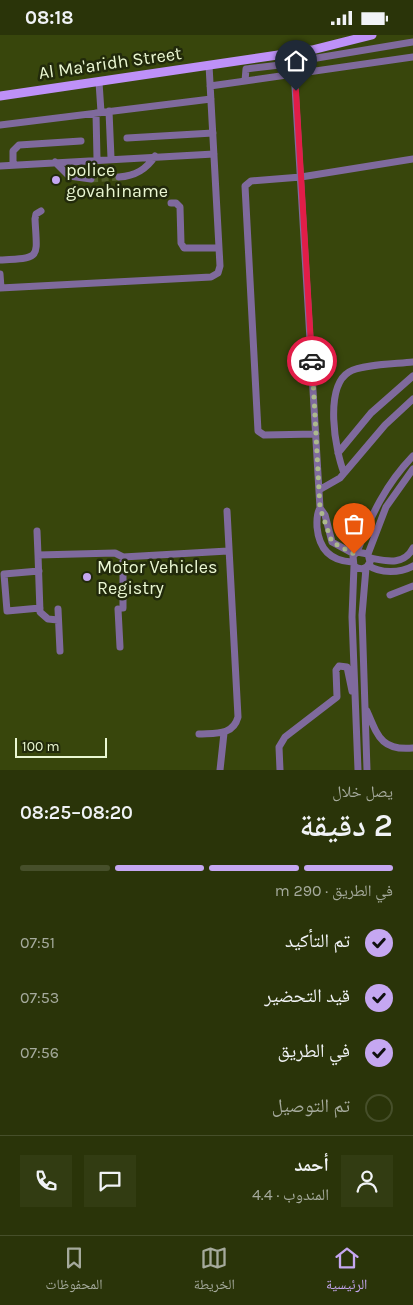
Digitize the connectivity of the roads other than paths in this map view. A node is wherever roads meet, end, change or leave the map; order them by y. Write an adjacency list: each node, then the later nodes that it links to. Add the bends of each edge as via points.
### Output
1 (372, 35): 3 (main road, Al Ma'aridh Street)
2 (413, 42): 6 (lane, via 311,59)
3 (293, 53): 5 (main road, Al Ma'aridh Street); 7 (lane)
4 (413, 57): 6 (lane)
5 (209, 65): 10 (main road, Al Ma'aridh Street); 11 (lane)
6 (309, 72): 7 (lane)
7 (295, 74): 8 (lane); 28 (lane)
8 (285, 75): 9 (lane); 9 (lane, via 280,65 246,69)
9 (245, 81): 11 (lane)
10 (99, 82): 12 (main road, Al Ma'aridh Street); 14 (lane)
11 (210, 86): 13 (lane)
12 (0, 96)
13 (211, 99): 14 (lane); 16 (lane)
14 (102, 112): 15 (lane); 21 (lane); 22 (lane)
15 (0, 125)
16 (213, 133): 17 (lane); 19 (lane)
17 (127, 138)
18 (81, 141): 25 (lane, via 19,145 13,151)
19 (214, 154): 20 (lane); 32 (lane)
20 (155, 156): 21 (lane); 27 (lane, via 143,170)
21 (111, 158): 22 (lane)
22 (96, 159): 24 (lane)
23 (413, 159): 28 (lane)
24 (55, 162): 25 (lane); 29 (lane, via 70,176)
25 (13, 165): 26 (lane)
26 (0, 166)
27 (119, 177)
28 (301, 177): 39 (lane); 39 (lane, via 251,181 245,186 247,246 258,431 264,435)
29 (91, 179)
30 (171, 203): 32 (lane, via 180,207 181,243 184,248)
31 (41, 211): 33 (lane, via 35,219 34,255 29,259)
32 (219, 248): 35 (lane, via 220,269 214,276)
33 (0, 261)
34 (0, 273): 35 (lane)
35 (0, 288)
36 (413, 362): 40 (lane, via 350,371 341,378 335,389 334,401)
37 (413, 376): 40 (lane, via 371,413)
38 (413, 399): 43 (lane, via 385,425)
39 (316, 434): 44 (lane)
40 (338, 453): 43 (lane)
41 (413, 456): 50 (lane, via 377,502)
42 (413, 469): 53 (lane, via 386,507)
43 (344, 473): 44 (lane)
44 (319, 491): 45 (lane)
45 (320, 508): 50 (lane, via 332,542); 54 (lane, via 317,521 323,549 335,558)
46 (227, 511): 49 (lane)
47 (37, 531): 51 (lane)
48 (413, 548): 53 (lane, via 406,557 394,561)
49 (228, 551): 52 (lane); 66 (lane, via 238,714 234,727)
50 (356, 553): 53 (lane); 54 (lane)
51 (38, 555): 52 (lane, via 115,553); 56 (lane)
52 (124, 557): 62 (lane)
53 (368, 561): 54 (lane, via 362,569); 55 (lane, via 375,569 392,571); 65 (lane, via 362,609)
54 (353, 564): 64 (lane)
55 (413, 566)
56 (39, 571): 59 (lane); 59 (lane, via 4,575 7,611)
57 (413, 585): 58 (lane)
58 (390, 595)
59 (40, 608): 61 (lane, via 48,619)
60 (58, 609): 61 (lane)
61 (58, 620): 63 (lane)
62 (120, 647)
63 (60, 651)
64 (355, 698): 70 (lane, via 347,667 339,665 336,670 337,697 285,737 279,747); 71 (lane)
65 (366, 706): 68 (lane, via 386,745 395,749); 72 (lane)
66 (224, 733): 67 (lane); 69 (lane)
67 (199, 734)
68 (413, 748)
69 (220, 770)
70 (280, 770)
71 (358, 770)
72 (367, 770)

